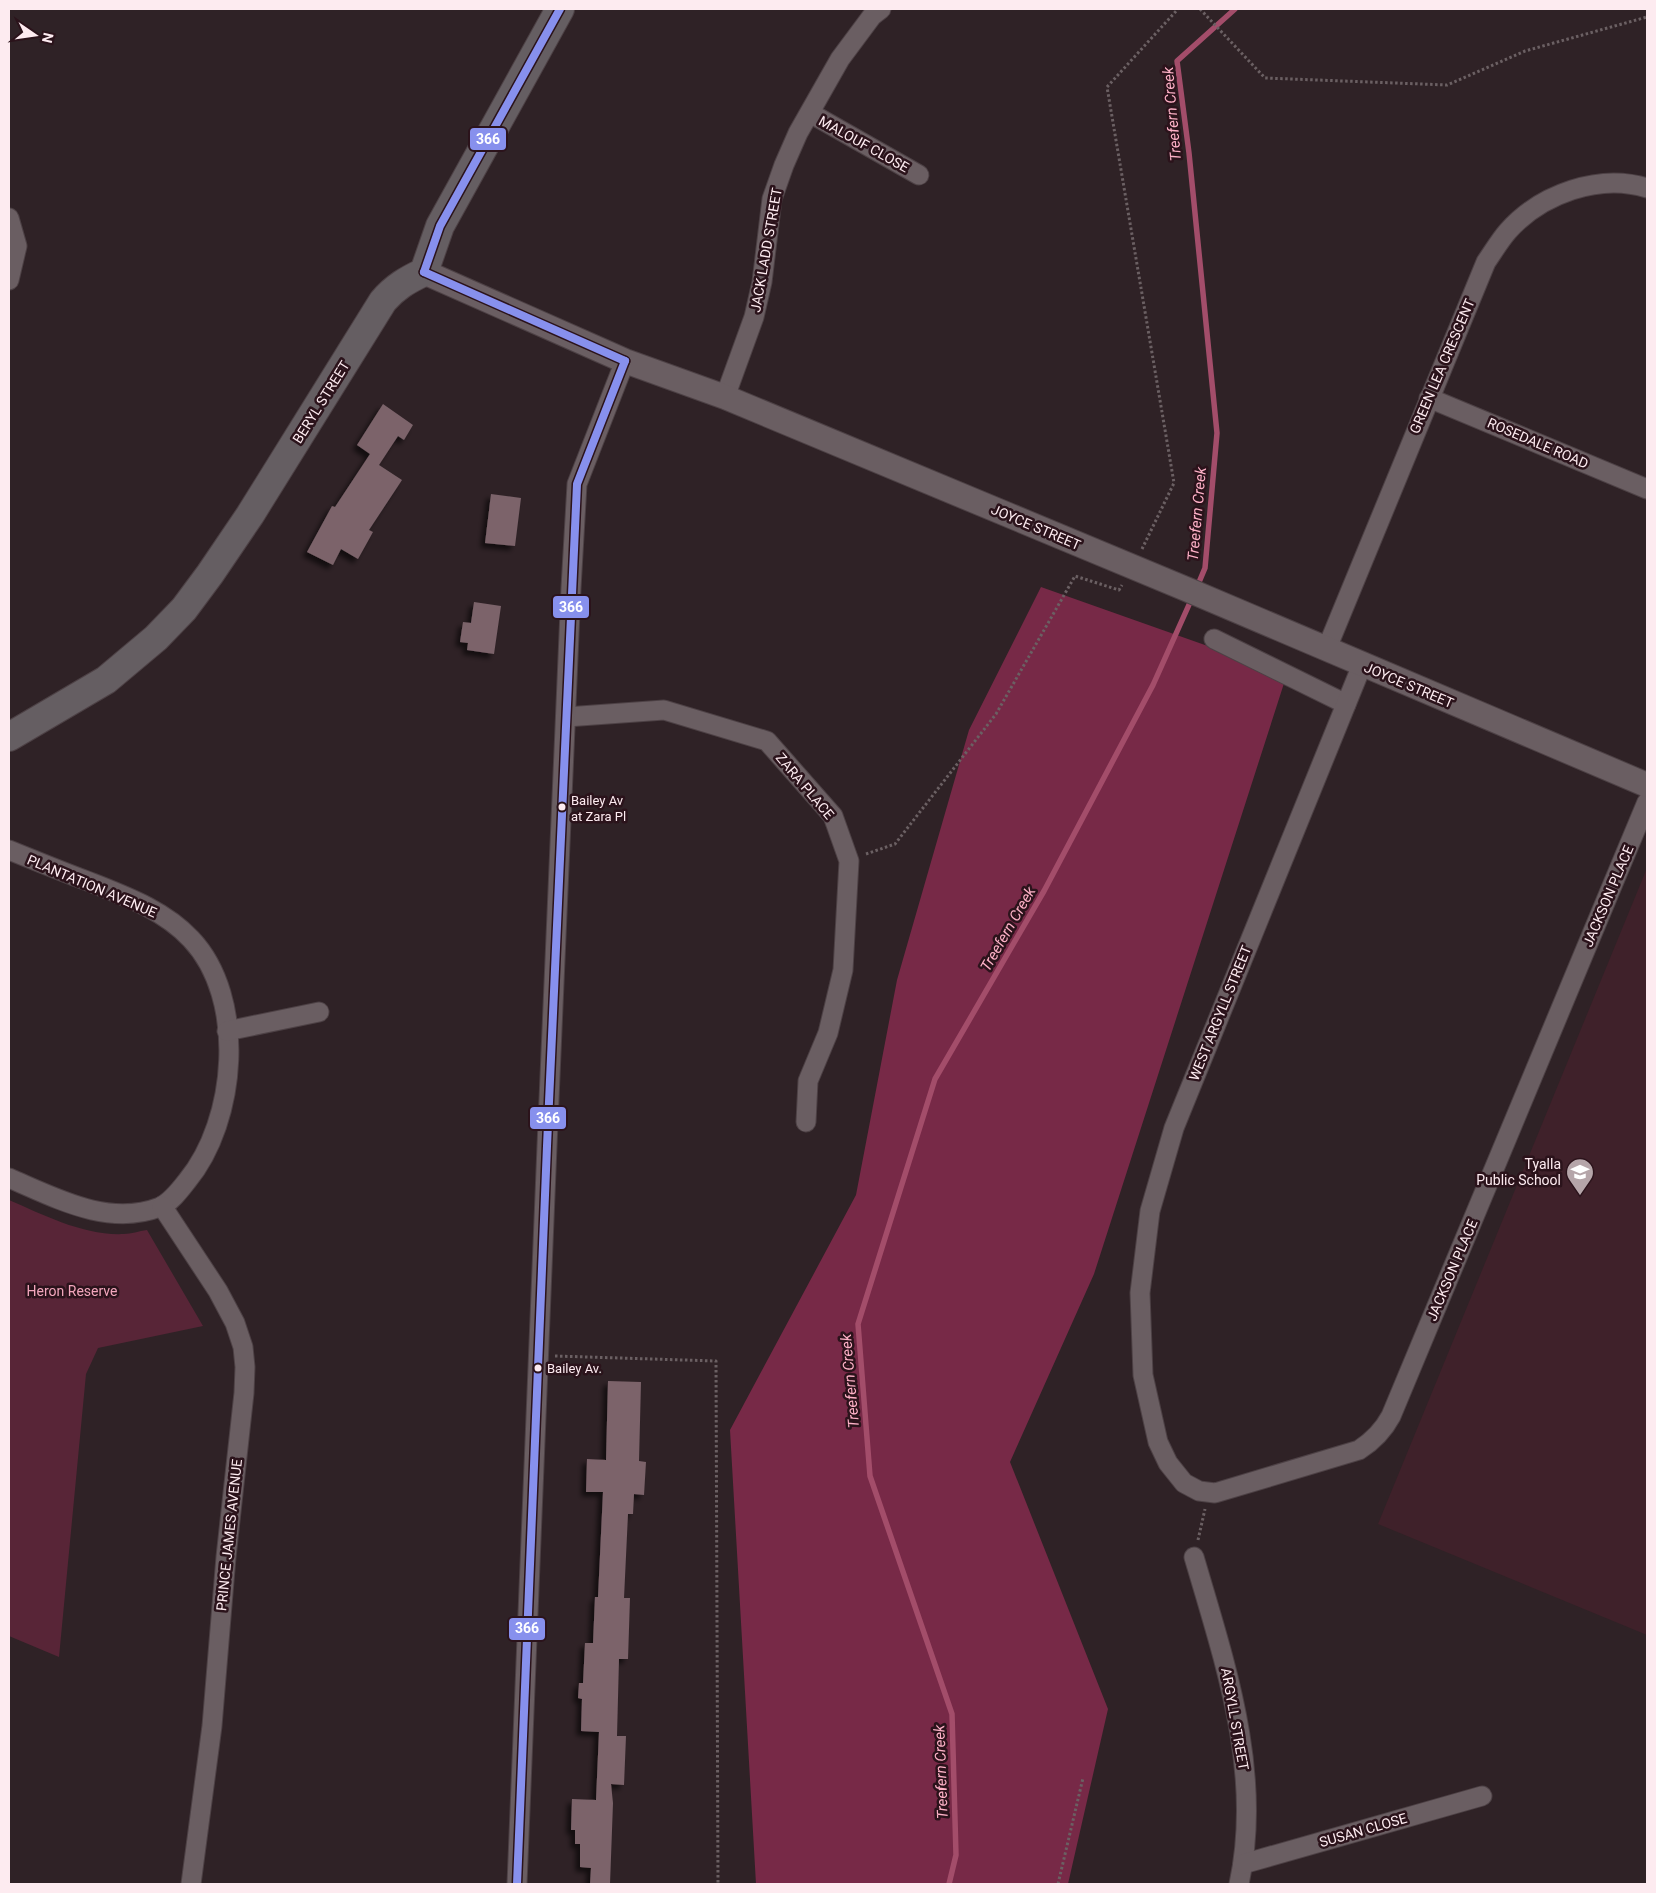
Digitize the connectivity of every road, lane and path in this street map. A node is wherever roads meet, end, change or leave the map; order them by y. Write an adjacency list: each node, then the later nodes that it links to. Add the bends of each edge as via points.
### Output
1 (560, 9): 10 (main road, via 440,226)
2 (882, 9): 6 (street, JACK LADD STREET, via 872,16 840,59)
3 (1178, 9): 16 (path, via 1107,87 1174,483)
4 (1200, 9): 5 (path, via 1265,78 1447,85 1525,51)
5 (1647, 17)
6 (810, 113): 7 (street, MALOUF CLOSE); 13 (street, JACK LADD STREET, via 798,133 772,199 762,282 754,317)
7 (919, 175)
8 (1647, 188): 14 (street, GREEN LEA CRESCENT, via 1606,183 1568,190 1537,205 1508,231 1486,262)
9 (9, 218): 11 (street, via 17,246)
10 (424, 272): 12 (street, JOYCE STREET); 22 (main road, BERYL STREET, via 393,289 383,302 250,515 184,609 156,638 106,680)
11 (9, 280)
12 (625, 361): 13 (street, JOYCE STREET); 21 (street, via 577,484)
13 (725, 397): 16 (street, JOYCE STREET)
14 (1429, 398): 15 (street, ROSEDALE ROAD); 18 (street, GREEN LEA CRESCENT)
15 (1647, 489)
16 (1133, 567): 18 (street, JOYCE STREET); 26 (path, via 1119,590 1075,576 996,714 894,844)
17 (1214, 639): 20 (street)
18 (1327, 648): 19 (street, JOYCE STREET)
19 (1362, 665): 20 (street, WEST ARGYLL STREET); 23 (street, JOYCE STREET)
20 (1346, 704): 33 (street, WEST ARGYLL STREET, via 1174,1128 1150,1211 1140,1293 1143,1375 1163,1455 1184,1483)
21 (566, 717): 26 (street, ZARA PLACE, via 664,710 767,741 833,816); 32 (street)
22 (9, 737)
23 (1647, 785)
24 (1647, 802): 33 (street, JACKSON PLACE, via 1385,1427 1359,1450)
25 (9, 850): 28 (street, PLANTATION AVENUE, via 123,896 172,922 191,939 216,975)
26 (849, 861): 29 (street, ZARA PLACE, via 843,970 828,1033 808,1081)
27 (319, 1012): 28 (street)
28 (228, 1031): 31 (street, PLANTATION AVENUE, via 228,1063 221,1115 214,1135 194,1172)
29 (806, 1122)
30 (9, 1178): 31 (street, via 97,1212 124,1214)
31 (162, 1206): 38 (street, PRINCE JAMES AVENUE, via 218,1291 235,1323 245,1366 212,1726)
32 (539, 1356): 39 (street); 40 (path, via 716,1361)
33 (1208, 1494): 34 (path)
34 (1194, 1557): 37 (street, ARGYLL STREET, via 1236,1714 1248,1796)
35 (1083, 1778): 41 (path)
36 (1482, 1796): 37 (street, SUSAN CLOSE)
37 (1243, 1864): 42 (street, ARGYLL STREET)
38 (191, 1884)
39 (517, 1884)
40 (718, 1884)
41 (1058, 1884)
42 (1239, 1884)

